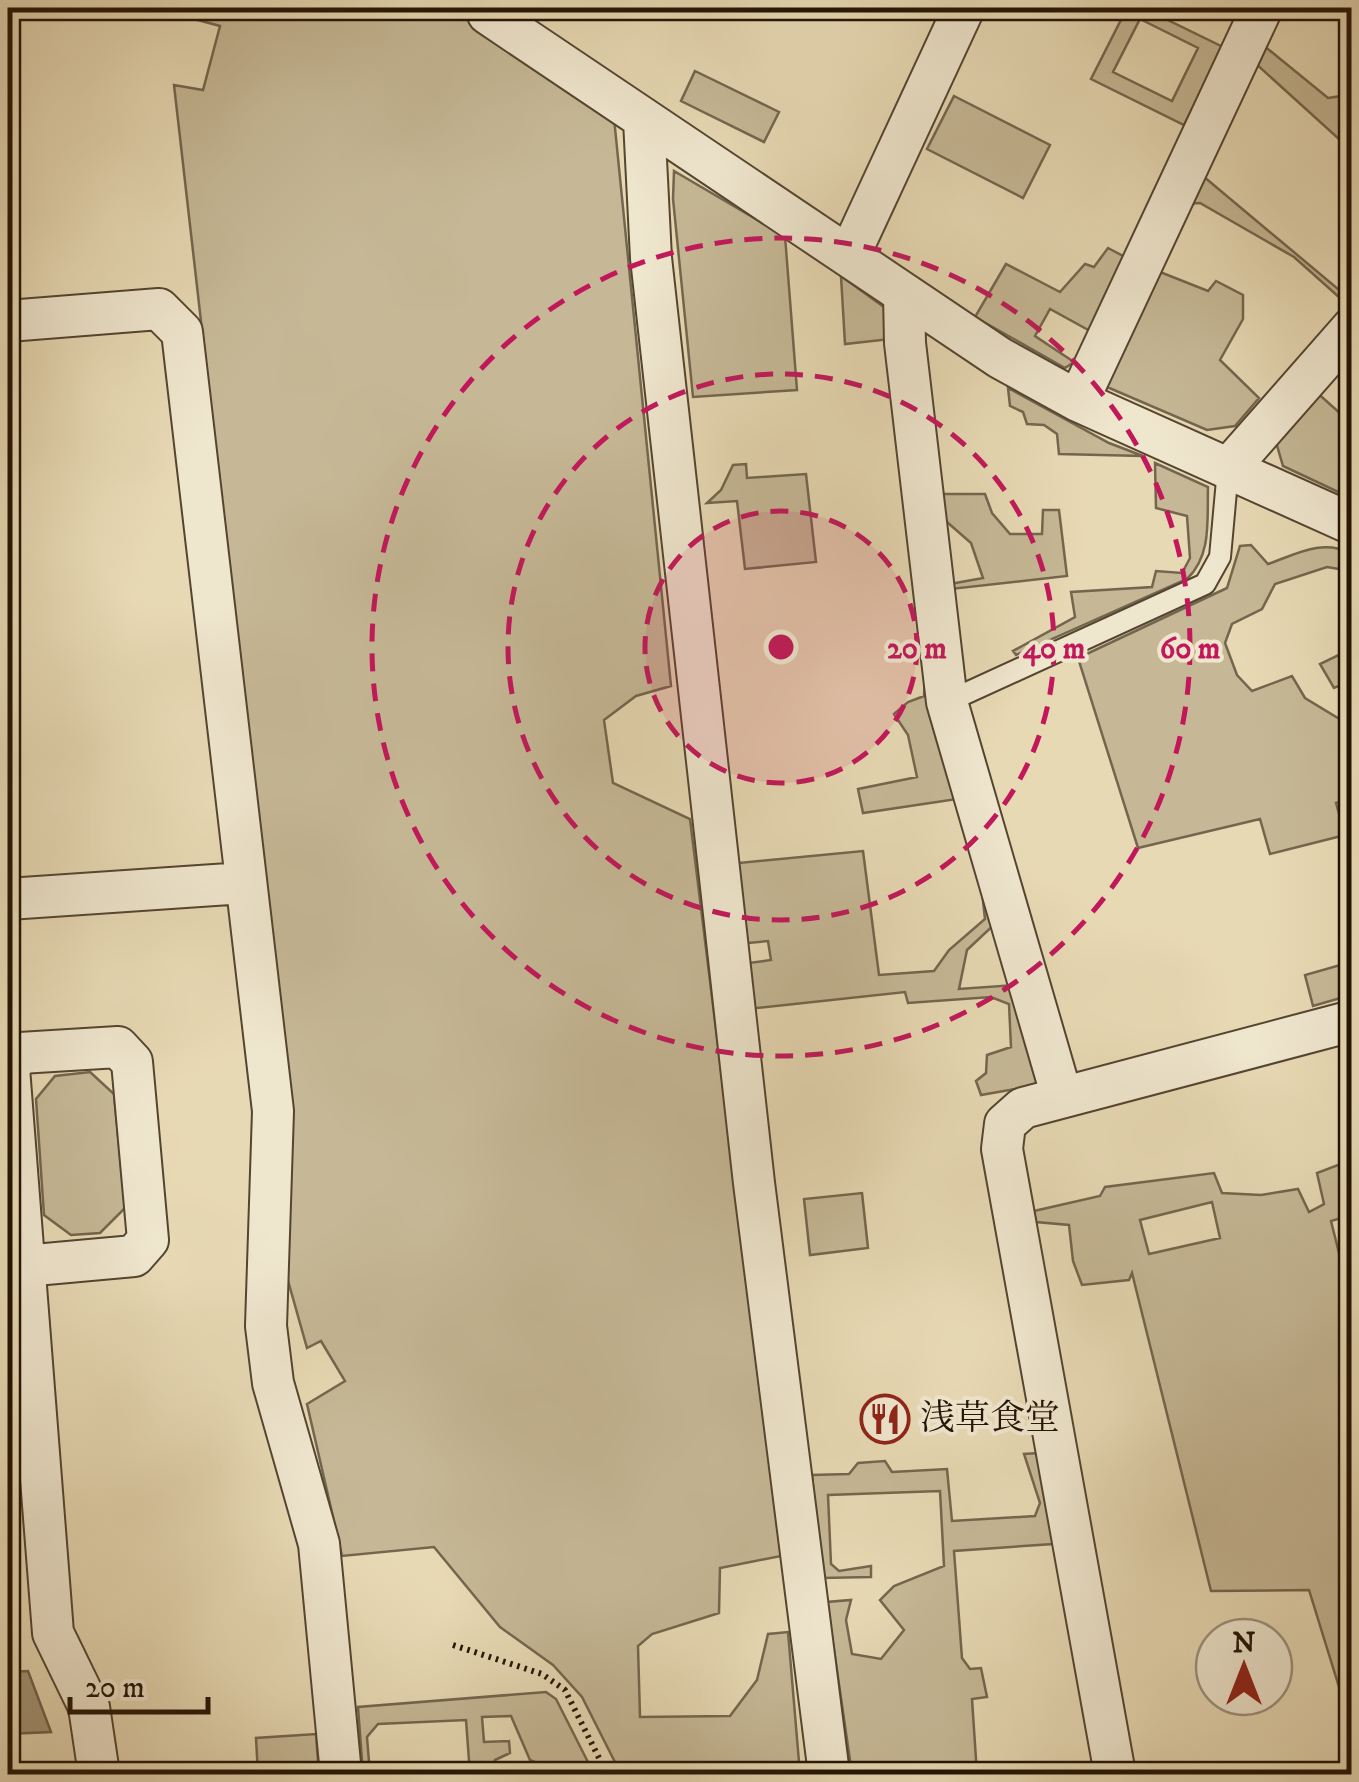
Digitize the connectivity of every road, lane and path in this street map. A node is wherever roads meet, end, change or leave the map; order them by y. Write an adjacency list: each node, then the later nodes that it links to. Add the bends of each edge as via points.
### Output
1 (488, 8): 4 (street)
2 (964, 8): 5 (street)
3 (1262, 8): 9 (street)
4 (644, 120): 5 (street); 22 (street, via 660,337 754,1184)
5 (849, 256): 6 (street)
6 (904, 295): 9 (street); 12 (street)
7 (8, 321): 13 (street, via 158,309 182,332)
8 (1352, 328): 10 (street)
9 (1078, 401): 10 (street)
10 (1228, 469): 11 (street); 12 (lane, via 1220,557 1205,584)
11 (1352, 524)
12 (947, 702): 16 (street)
13 (244, 883): 14 (street); 20 (street, via 273,1111 266,1326 273,1383 320,1544)
14 (8, 898)
15 (1352, 1021): 16 (street)
16 (1062, 1097): 23 (street, via 1023,1108 1005,1124 1002,1148)
17 (24, 1266): 17 (street, via 8,1068 20,1052 118,1047 132,1062 148,1240 134,1256); 19 (street, via 54,1633 89,1707)
18 (453, 1645): 21 (path, via 542,1674 565,1690)
19 (100, 1774)
20 (341, 1774)
21 (607, 1774)
22 (829, 1774)
23 (1115, 1774)

